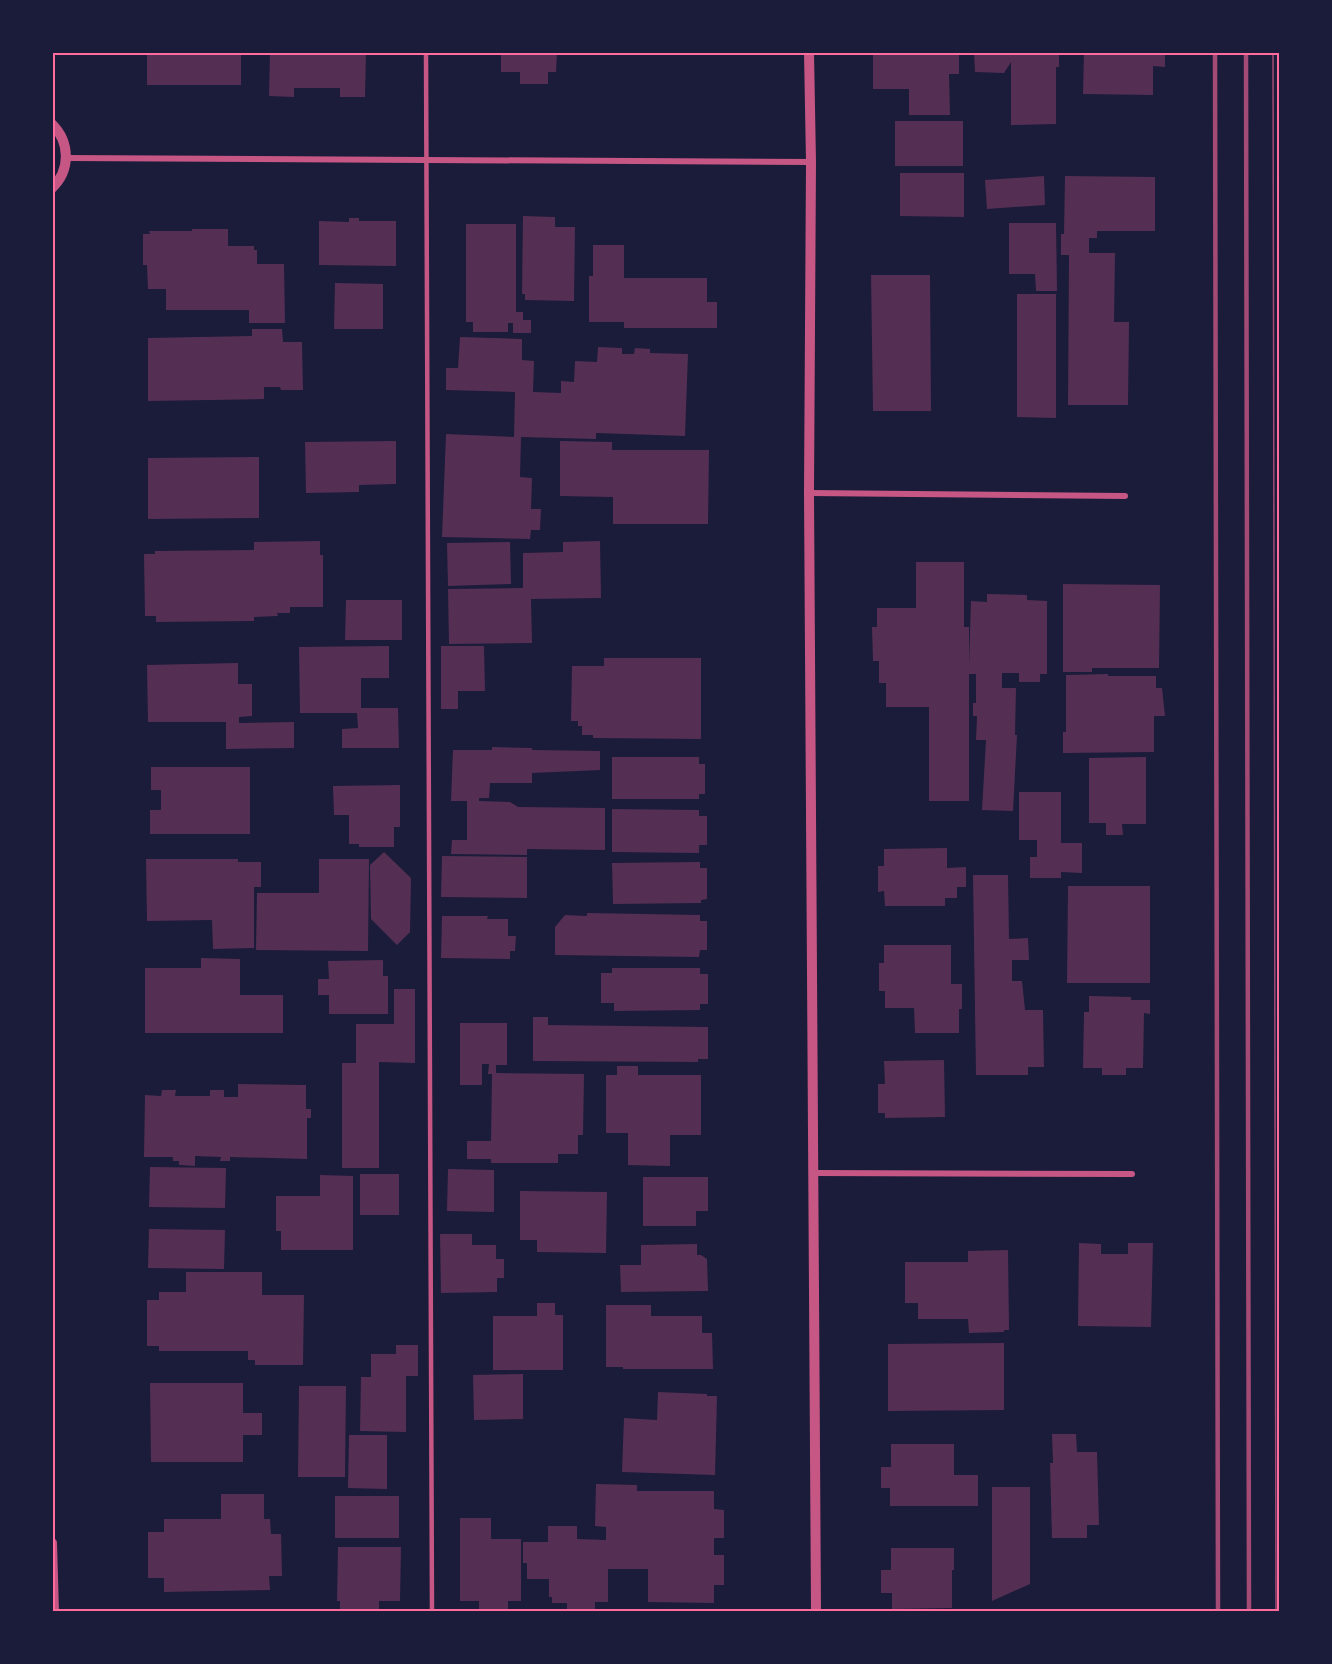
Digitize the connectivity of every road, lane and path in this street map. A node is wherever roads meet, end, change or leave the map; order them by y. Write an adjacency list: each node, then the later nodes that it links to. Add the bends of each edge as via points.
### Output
1 (426, 52): 5 (lane)
2 (809, 52): 6 (street)
3 (52, 124): 4 (street, via 65,144)
4 (66, 158): 5 (street); 7 (street, via 64,172)
5 (427, 160): 6 (street); 14 (lane)
6 (811, 162): 8 (street)
7 (52, 188)
8 (809, 493): 9 (street); 10 (street)
9 (1125, 496)
10 (813, 1173): 11 (street); 15 (street)
11 (1132, 1174)
12 (52, 1543): 13 (street)
13 (54, 1611)
14 (432, 1611)
15 (816, 1611)

